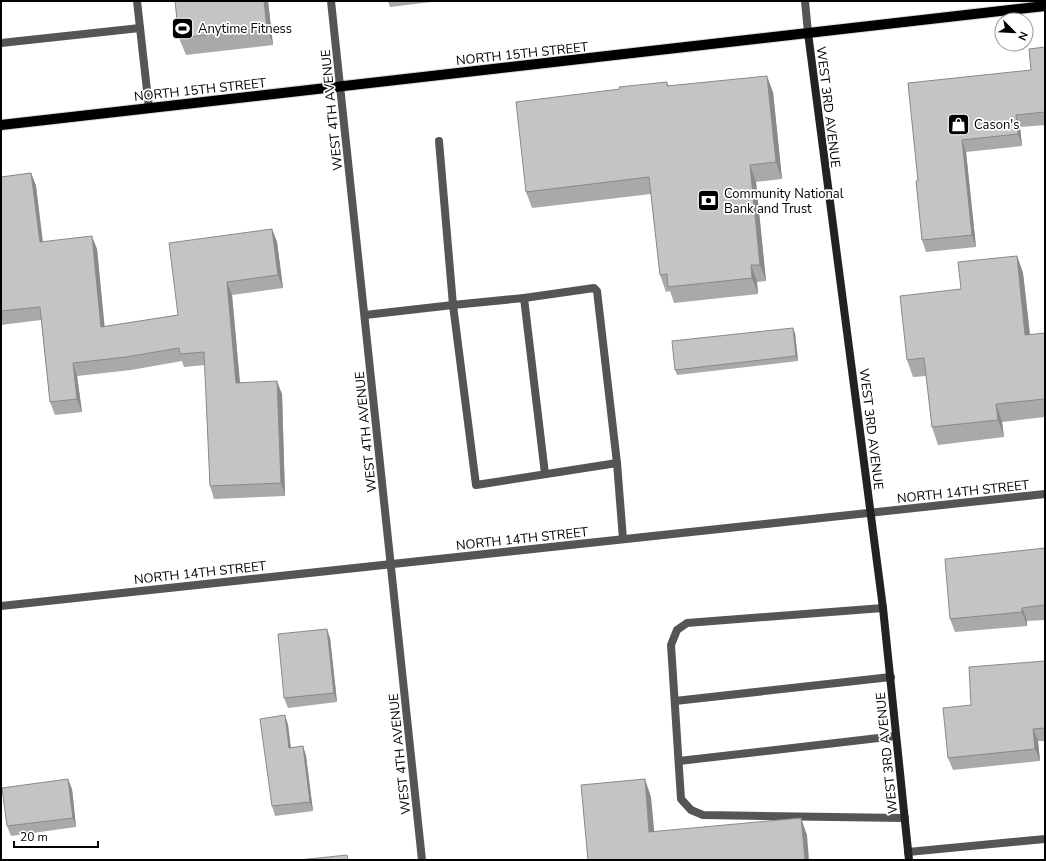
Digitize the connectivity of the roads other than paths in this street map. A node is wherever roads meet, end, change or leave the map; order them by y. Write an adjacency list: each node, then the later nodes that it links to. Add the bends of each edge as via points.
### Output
1 (137, 1): 5 (street)
2 (331, 1): 8 (street, WEST 4TH AVENUE)
3 (805, 1): 6 (street, WEST 3RD AVENUE)
4 (1045, 6): 6 (main road, NORTH 15TH STREET)
5 (140, 28): 7 (street); 9 (street)
6 (808, 34): 8 (main road, NORTH 15TH STREET); 18 (main road, WEST 3RD AVENUE)
7 (1, 44)
8 (341, 86): 9 (main road, NORTH 15TH STREET); 14 (street, WEST 4TH AVENUE)
9 (150, 108): 10 (main road, NORTH 15TH STREET)
10 (1, 125)
11 (439, 141): 13 (street)
12 (524, 298): 13 (street); 15 (street, via 594,288 596,291); 16 (street)
13 (454, 306): 14 (street); 16 (street, via 476,485)
14 (365, 315): 20 (street, WEST 4TH AVENUE)
15 (617, 463): 16 (street); 19 (street)
16 (545, 474)
17 (1045, 494): 18 (street, NORTH 14TH STREET)
18 (871, 512): 19 (street, NORTH 14TH STREET); 22 (main road, WEST 3RD AVENUE)
19 (623, 539): 20 (street, NORTH 14TH STREET)
20 (391, 564): 21 (street, NORTH 14TH STREET); 30 (street, WEST 4TH AVENUE)
21 (1, 606)
22 (883, 608): 23 (main road, WEST 3RD AVENUE); 24 (street, via 687,623 677,630 671,646)
23 (891, 677): 24 (street); 25 (main road, WEST 3RD AVENUE)
24 (675, 701): 26 (street)
25 (896, 736): 26 (street); 27 (main road, WEST 3RD AVENUE)
26 (679, 762): 27 (street, via 681,799 691,810 703,815)
27 (905, 818): 29 (main road, WEST 3RD AVENUE)
28 (1045, 839): 29 (street)
29 (909, 856)
30 (422, 860)

